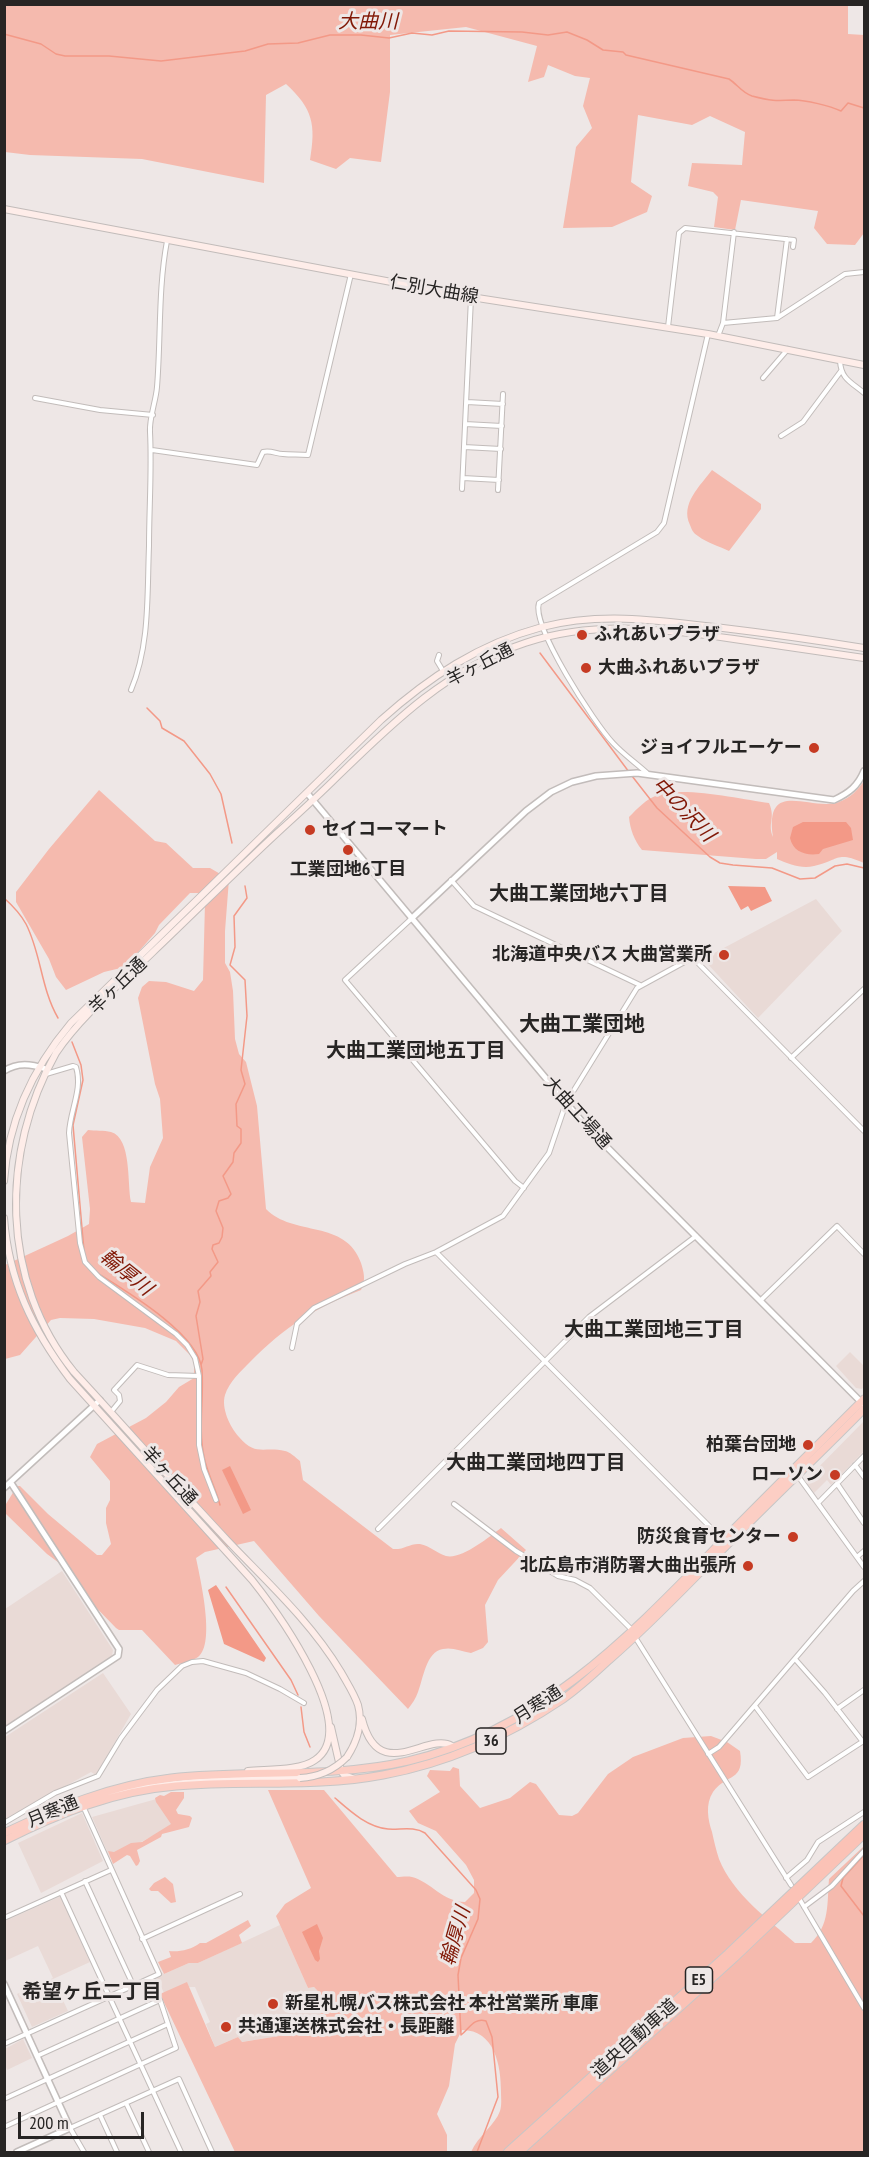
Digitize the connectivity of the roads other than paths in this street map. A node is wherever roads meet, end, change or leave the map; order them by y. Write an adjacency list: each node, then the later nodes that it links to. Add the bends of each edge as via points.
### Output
1 (4, 209): 4 (main road, 仁別大曲線)
2 (734, 232): 3 (street); 10 (street); 11 (street, via 685,228 679,233)
3 (787, 239): 5 (street, via 794,240); 9 (street)
4 (167, 241): 7 (main road, 仁別大曲線); 24 (street)
5 (793, 247)
6 (864, 272): 9 (street, via 844,274)
7 (351, 274): 8 (main road, 仁別大曲線); 30 (street, via 308,455 263,452 256,465)
8 (471, 297): 11 (main road, 仁別大曲線); 22 (street)
9 (777, 318): 10 (street)
10 (723, 323): 13 (street)
11 (668, 327): 12 (main road, 仁別大曲線)
12 (708, 334): 13 (main road, 仁別大曲線); 35 (street, via 664,523 657,532 539,603)
13 (718, 336): 14 (main road, 仁別大曲線)
14 (788, 350): 15 (main road, 仁別大曲線); 18 (street)
15 (840, 360): 16 (main road, 仁別大曲線); 17 (street)
16 (864, 365)
17 (841, 371): 19 (street); 27 (street, via 803,422)
18 (763, 378)
19 (864, 393)
20 (503, 394): 23 (street)
21 (36, 398): 24 (street)
22 (467, 402): 23 (street); 25 (street)
23 (502, 404): 26 (street)
24 (153, 415): 30 (street)
25 (465, 424): 26 (street); 28 (street)
26 (501, 426): 29 (street)
27 (781, 436)
28 (465, 447): 29 (street); 31 (street)
29 (501, 449): 32 (street)
30 (152, 450): 41 (street, via 147,619 141,661)
31 (462, 478): 32 (street); 33 (street)
32 (499, 480): 34 (street)
33 (462, 489)
34 (498, 490)
35 (543, 627): 36 (street); 37 (main road, 羊ヶ丘通, via 585,620 660,620); 40 (main road, 羊ヶ丘通, via 484,648)
36 (548, 636): 39 (main road, 羊ヶ丘通, via 635,627); 43 (street, via 576,693 612,742); 45 (main road, 羊ヶ丘通, via 490,656 435,688)
37 (864, 648)
38 (439, 655): 40 (street, via 436,662)
39 (864, 658)
40 (443, 671): 44 (main road, 羊ヶ丘通, via 406,698)
41 (131, 690)
42 (864, 771): 43 (street, via 848,794 834,800)
43 (648, 774): 46 (street, via 609,773 551,792)
44 (307, 793): 45 (street, 大曲工場通); 51 (main road, 羊ヶ丘通, via 71,1023)
45 (313, 800): 47 (street, 大曲工場通); 53 (main road, 羊ヶ丘通, via 84,1019)
46 (451, 880): 47 (street); 48 (street, via 474,906)
47 (411, 919): 54 (street, 大曲工場通); 57 (street, via 345,980)
48 (640, 985): 50 (street, via 694,959); 54 (street)
49 (864, 989): 50 (street)
50 (791, 1058): 55 (street)
51 (39, 1066): 52 (street, via 16,1065); 53 (street); 56 (main road, 羊ヶ丘通, via 16,1121)
52 (4, 1071)
53 (44, 1072): 65 (street, via 76,1066 78,1073 69,1133 85,1262 99,1277 176,1334 195,1358); 66 (main road, 羊ヶ丘通, via 22,1122 13,1163 10,1194 15,1249 35,1313 63,1358)
54 (566, 1103): 57 (street, via 549,1153); 59 (street, 大曲工場通)
55 (864, 1131)
56 (4, 1181)
57 (524, 1188): 60 (street, via 502,1216)
58 (4, 1218): 68 (main road, 羊ヶ丘通, via 9,1253 25,1308 49,1351)
59 (696, 1236): 62 (street, 大曲工場通); 64 (street, via 589,1317)
60 (436, 1252): 63 (street, via 314,1308 297,1324); 64 (street)
61 (864, 1254): 62 (street, via 837,1226)
62 (760, 1300): 67 (street, 大曲工場通)
63 (292, 1348)
64 (544, 1361): 81 (street); 82 (street)
65 (199, 1376): 69 (street, via 168,1375 137,1365 114,1390 120,1401); 77 (street, via 199,1445)
66 (100, 1400): 68 (street); 69 (main road, 羊ヶ丘通)
67 (864, 1403): 72 (highway, 月寒通 / 36)
68 (94, 1406): 74 (street); 94 (main road, 羊ヶ丘通, via 225,1548 274,1608 303,1656)
69 (111, 1412): 93 (main road, 羊ヶ丘通, via 296,1610 334,1661)
70 (864, 1456): 71 (street)
71 (855, 1465): 73 (street); 75 (street)
72 (795, 1472): 78 (street); 82 (highway, 月寒通 / 36)
73 (864, 1478)
74 (11, 1484): 76 (street); 95 (street, via 119,1653)
75 (838, 1485): 78 (street); 80 (street)
76 (4, 1488)
77 (216, 1500)
78 (818, 1503): 84 (street)
79 (454, 1504): 87 (street, via 516,1551 558,1576 590,1588)
80 (864, 1523)
81 (378, 1529)
82 (725, 1542): 87 (highway, 月寒通 / 36)
83 (864, 1551): 84 (street)
84 (857, 1557): 85 (street)
85 (864, 1567)
86 (864, 1581): 88 (street)
87 (634, 1634): 97 (highway, 月寒通 / 36, via 526,1714 477,1739); 98 (street); 101 (highway, 月寒通 / 36, via 564,1698 515,1728 436,1762)
88 (795, 1659): 91 (street); 92 (street)
89 (864, 1690): 92 (street)
90 (304, 1703): 105 (street, via 246,1673 203,1661 182,1666 157,1690 121,1738 99,1776 55,1792)
91 (755, 1706): 96 (street, via 808,1777); 98 (street)
92 (837, 1709): 96 (street)
93 (359, 1710): 97 (main road, 羊ヶ丘通, via 367,1735 386,1752 405,1752 441,1743); 102 (main road, bridge, via 359,1728 346,1757 314,1776 169,1783)
94 (328, 1718): 99 (main road, 羊ヶ丘通); 100 (main road, 羊ヶ丘通, via 325,1749 308,1764)
95 (4, 1731)
96 (863, 1742)
97 (452, 1746): 99 (highway, 月寒通 / 36, via 408,1761)
98 (708, 1754): 110 (street)
99 (341, 1771): 100 (highway, 月寒通 / 36); 101 (main road)
100 (176, 1778): 102 (highway, 月寒通 / 36, via 141,1783)
101 (356, 1779): 102 (highway, 月寒通 / 36, via 177,1786)
102 (81, 1803): 105 (highway, 月寒通 / 36); 107 (highway, 月寒通 / 36); 109 (street)
103 (864, 1812): 110 (street, via 818,1842 807,1860)
104 (864, 1825): 138 (highway, 道央自動車道 / E5)
105 (6, 1828)
106 (864, 1834): 138 (highway, 道央自動車道 / E5, via 720,1971)
107 (4, 1841)
108 (864, 1851): 116 (street, via 832,1886)
109 (111, 1870): 111 (street); 118 (street)
110 (786, 1878): 112 (street)
111 (85, 1881): 113 (street); 120 (street)
112 (790, 1885)
113 (61, 1892): 117 (street); 121 (street)
114 (240, 1894): 118 (street)
115 (800, 1900): 116 (street)
116 (804, 1907): 122 (street)
117 (4, 1918)
118 (142, 1939): 120 (street, via 159,1974)
119 (4, 1984): 125 (street)
120 (133, 1985): 121 (street)
121 (109, 1996): 123 (street); 125 (street)
122 (864, 2008)
123 (119, 2018): 124 (street, via 160,2001); 126 (street); 128 (street)
124 (168, 2024): 126 (street); 129 (street, via 177,2048)
125 (27, 2033): 127 (street); 128 (street)
126 (129, 2041): 129 (street); 130 (street)
127 (4, 2044)
128 (37, 2056): 130 (street)
129 (141, 2065): 131 (street); 133 (street)
130 (48, 2079): 132 (street); 133 (street)
131 (153, 2091): 134 (street); 143 (street); 144 (street, via 179,2079)
132 (4, 2099)
133 (58, 2103): 136 (street); 137 (street)
134 (126, 2103): 135 (street); 142 (street)
135 (100, 2115): 137 (street); 141 (street)
136 (4, 2127)
137 (70, 2128): 139 (street); 140 (street)
138 (534, 2134): 145 (highway, 道央自動車道 / E5); 146 (highway, 道央自動車道 / E5)
139 (17, 2152)
140 (84, 2152)
141 (117, 2152)
142 (148, 2152)
143 (180, 2152)
144 (212, 2152)
145 (508, 2152)
146 (519, 2152)

